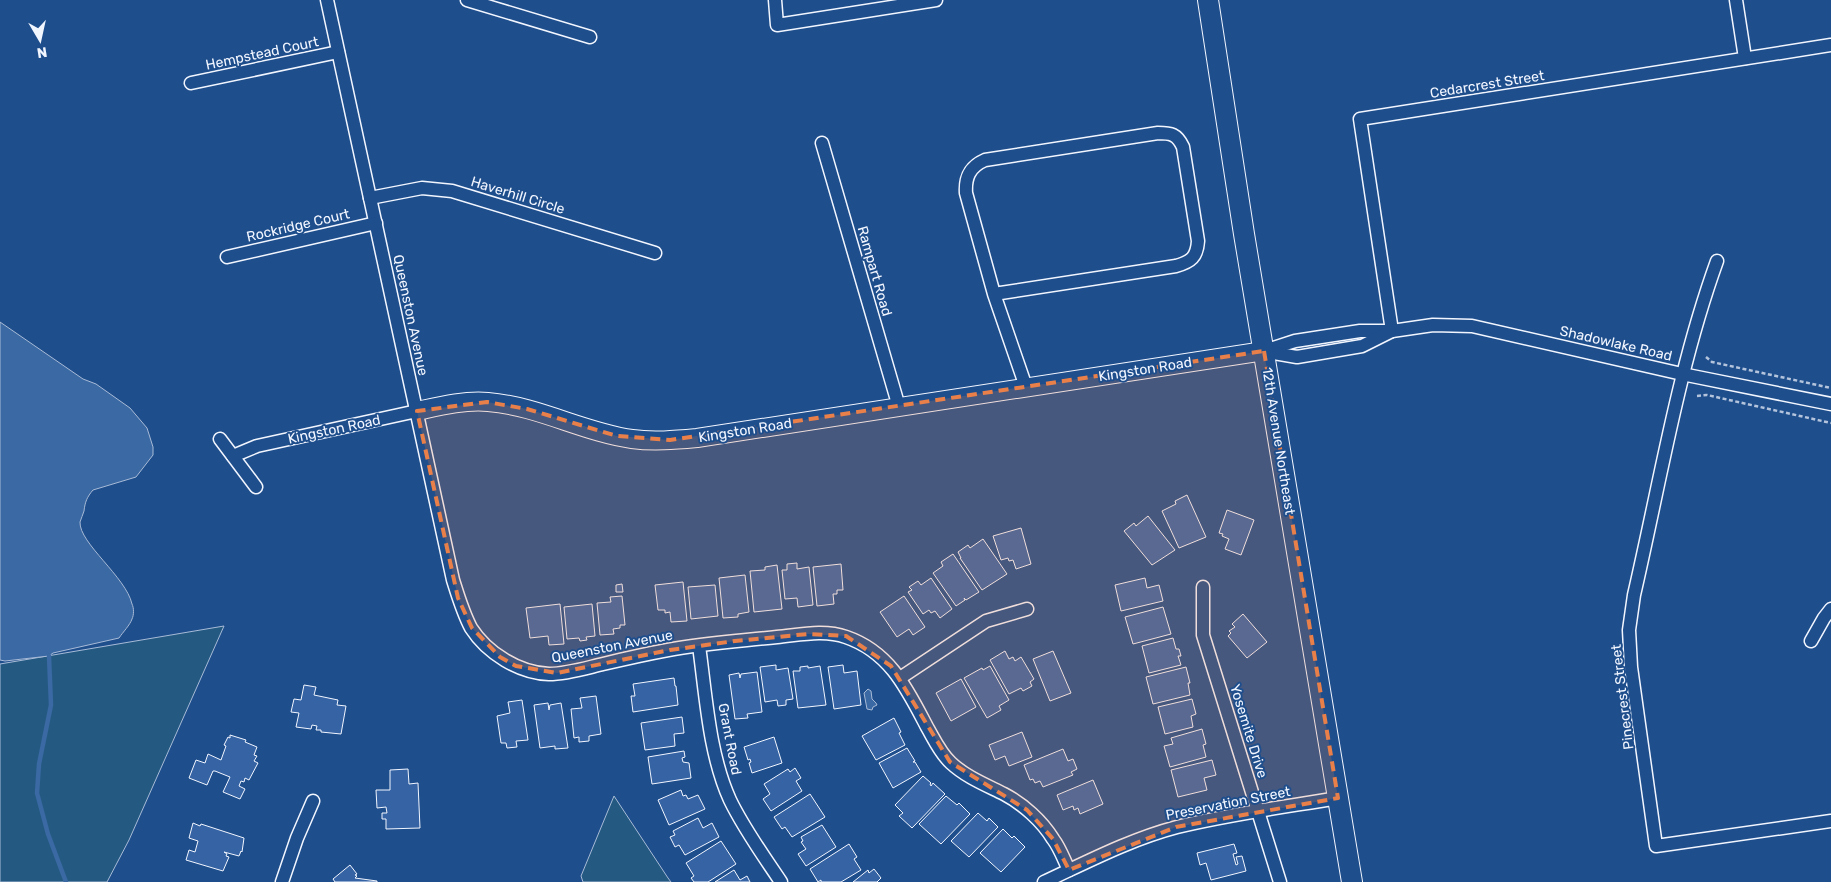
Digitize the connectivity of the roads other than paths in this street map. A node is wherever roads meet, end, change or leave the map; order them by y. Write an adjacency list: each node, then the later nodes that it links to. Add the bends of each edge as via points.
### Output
1 (327, 0): 9 (street, Queenston Avenue)
2 (467, 0): 7 (street)
3 (775, 0): 4 (street, via 777,25)
4 (936, 0)
5 (1208, 0): 20 (main road, 12th Avenue Northeast)
6 (1736, 0): 10 (street)
7 (590, 37)
8 (1831, 45): 10 (street, Cedarcrest Street)
9 (338, 52): 11 (street, Hempstead Court); 13 (street, Queenston Avenue)
10 (1745, 58): 19 (street, Cedarcrest Street, via 1360,119)
11 (191, 83)
12 (822, 143): 24 (street, Rampart Road)
13 (370, 198): 14 (street, Queenston Avenue); 15 (street, Haverhill Circle, via 422,188 452,190)
14 (376, 223): 16 (street, Rockridge Court); 25 (street, Queenston Avenue)
15 (655, 254)
16 (227, 257)
17 (1717, 261): 21 (street, via 1704,294)
18 (994, 294): 18 (street, via 1176,266 1191,260 1196,255 1198,241 1179,139 1168,133 1158,133 978,163 968,174 966,193); 22 (street)
19 (1392, 331): 20 (street, Shadowlake Road, via 1362,346 1297,357); 21 (street, Shadowlake Road, via 1472,326)
20 (1264, 351): 22 (street, Kingston Road); 35 (main road, 12th Avenue Northeast)
21 (1682, 374): 23 (street, Shadowlake Road); 38 (street, Pinecrest Street, via 1629,630 1631,667 1656,846)
22 (1026, 387): 24 (street, Kingston Road)
23 (1831, 404)
24 (898, 407): 25 (street, Kingston Road, via 696,438 647,441 496,403 464,402)
25 (416, 411): 27 (street, Kingston Road, via 257,446); 33 (street, Queenston Avenue, via 458,598 472,628 500,658 516,666 548,674)
26 (220, 440): 27 (street)
27 (233, 456): 28 (street)
28 (256, 487)
29 (1203, 588): 37 (street, Yosemite Drive, via 1203,635)
30 (1028, 609): 34 (street, via 986,621)
31 (1831, 609): 32 (street)
32 (1811, 641)
33 (698, 646): 34 (street, Queenston Avenue, via 829,633 846,636 876,653); 41 (street, Grant Road, via 722,780 738,816)
34 (900, 678): 39 (street, Queenston Avenue, via 937,746 950,762 1026,810 1053,839)
35 (1338, 798): 37 (street, Preservation Street); 44 (main road, 12th Avenue Northeast)
36 (313, 801): 40 (street)
37 (1258, 811): 39 (street, Preservation Street, via 1176,827); 43 (street, Yosemite Drive)
38 (1831, 821)
39 (1069, 870): 42 (street, Preservation Street)
40 (282, 882)
41 (781, 882)
42 (1044, 882)
43 (1280, 882)
44 (1352, 882)

